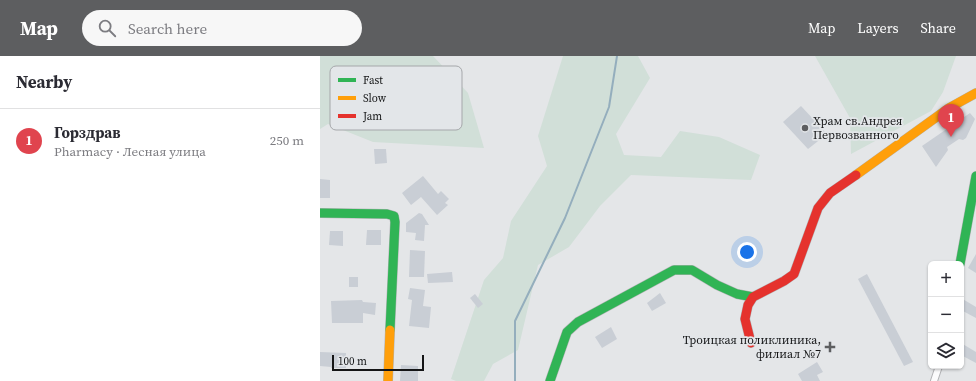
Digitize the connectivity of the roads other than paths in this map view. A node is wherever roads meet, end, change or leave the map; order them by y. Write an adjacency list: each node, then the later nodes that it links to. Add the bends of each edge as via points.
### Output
1 (976, 93): 5 (street, via 949,108 830,193 818,208 794,274)
2 (976, 176): 4 (street)
3 (320, 213): 8 (street, via 394,216)
4 (961, 261)
5 (753, 297): 6 (street, via 745,318); 9 (street, via 737,294 692,270 674,270 578,322 568,332)
6 (751, 343)
7 (938, 369): 10 (street)
8 (388, 381)
9 (550, 381)
10 (934, 381)

